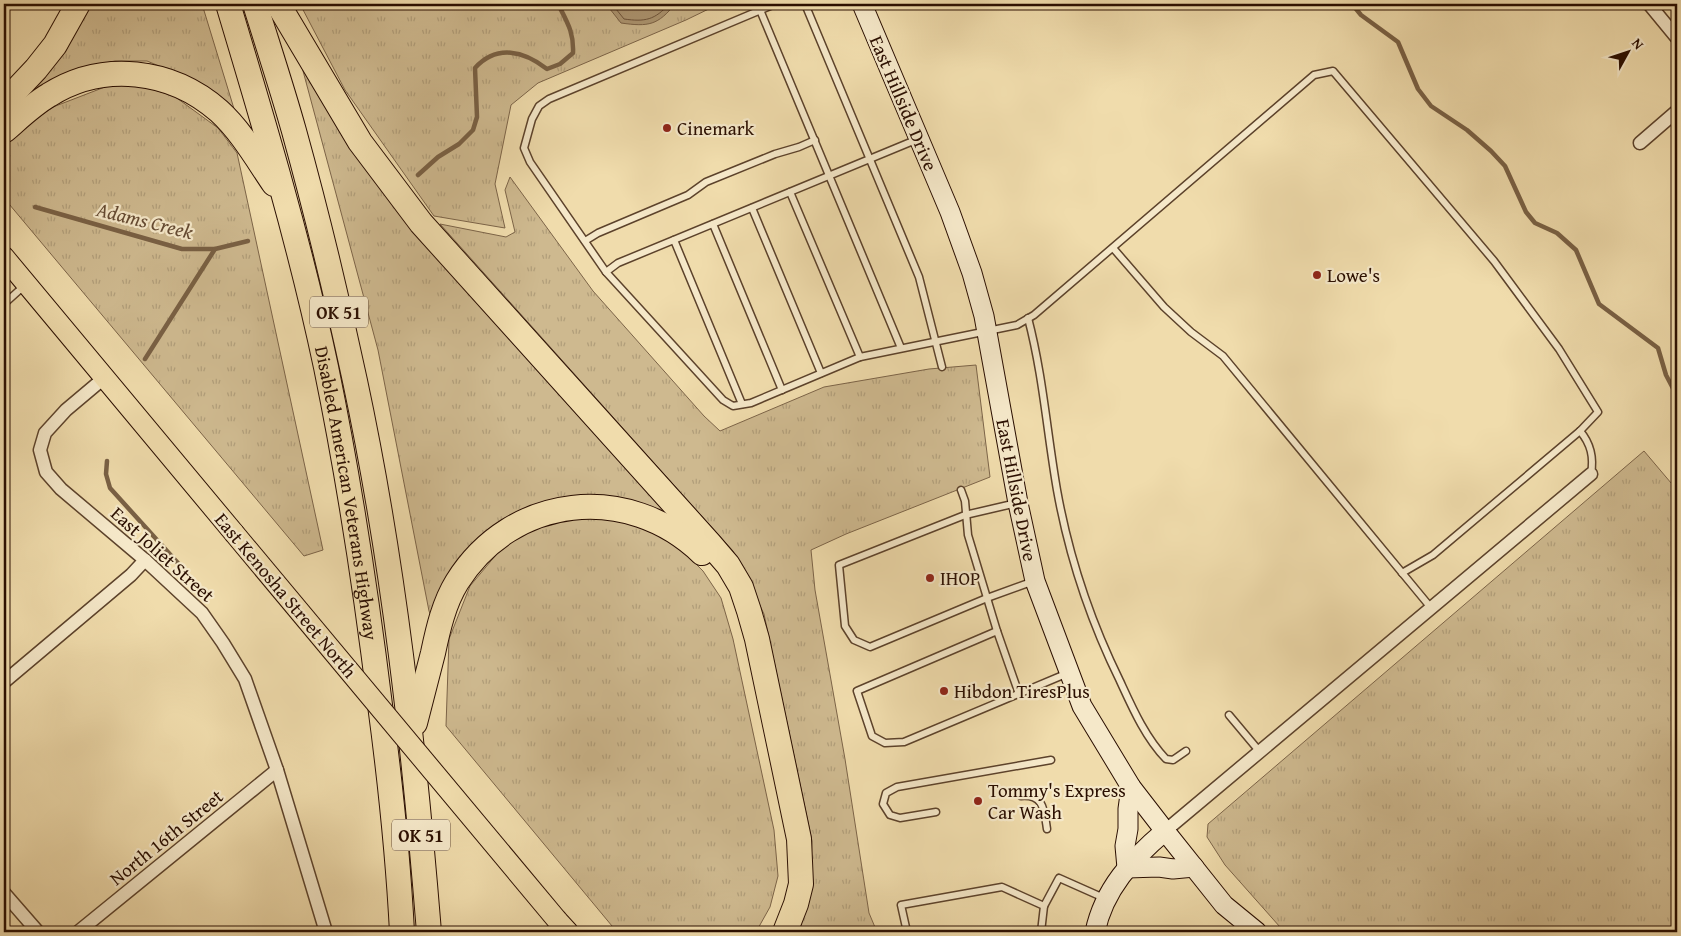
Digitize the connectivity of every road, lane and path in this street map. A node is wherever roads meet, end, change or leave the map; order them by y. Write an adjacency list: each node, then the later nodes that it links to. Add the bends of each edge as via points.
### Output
1 (78, 4): 11 (highway, via 55,45)
2 (228, 4): 20 (highway, Disabled American Veterans Highway / OK 51)
3 (255, 4): 55 (highway, Disabled American Veterans Highway / OK 51, via 294,130 355,382 398,625)
4 (278, 4): 77 (highway, via 360,142 400,196 463,271 710,544 741,587 757,639 799,838 800,884)
5 (775, 4): 9 (lane)
6 (805, 4): 17 (lane)
7 (862, 4): 14 (street, East Hillside Drive)
8 (1649, 4): 10 (street)
9 (760, 10): 15 (lane); 24 (lane, via 539,106 532,118 524,148 530,162)
10 (1677, 38)
11 (4, 103)
12 (1677, 111): 16 (street)
13 (4, 131): 20 (highway, via 49,95 77,82 107,74 152,76 192,92 220,112)
14 (919, 138): 17 (lane); 31 (street, East Hillside Drive, via 972,273)
15 (815, 140): 18 (lane); 24 (lane, via 706,182 688,194)
16 (1640, 143)
17 (870, 159): 18 (lane); 32 (lane, via 919,277)
18 (830, 175): 19 (lane); 33 (lane)
19 (790, 192): 21 (lane); 34 (lane)
20 (285, 198): 74 (highway, Disabled American Veterans Highway / OK 51, via 326,366 367,596 386,753)
21 (752, 208): 22 (lane); 36 (lane)
22 (713, 224): 23 (lane); 38 (lane)
23 (674, 240): 27 (lane, via 618,263); 39 (lane)
24 (585, 241): 27 (lane)
25 (1113, 248): 30 (lane); 40 (lane, via 1314,75 1333,71 1494,261 1559,348 1598,412); 46 (lane, via 1164,307 1223,356)
26 (4, 257): 28 (main road, East Kenosha Street North)
27 (606, 272): 39 (lane, via 722,400 733,406)
28 (26, 284): 29 (lane); 37 (main road, East Kenosha Street North)
29 (4, 304)
30 (1028, 318): 31 (lane, via 1017,325); 56 (lane, via 1040,368 1057,492 1087,605 1103,647 1156,746 1166,759 1173,760)
31 (987, 332): 32 (lane); 43 (street, East Hillside Drive)
32 (936, 341): 33 (lane); 35 (lane)
33 (901, 348): 34 (lane)
34 (860, 357): 36 (lane)
35 (942, 367)
36 (821, 373): 38 (lane)
37 (104, 378): 45 (street, East Joliet Street, via 54,422 45,433 40,450 46,472 61,489); 70 (main road, East Kenosha Street North, bridge)
38 (782, 390): 39 (lane)
39 (742, 404)
40 (1580, 431): 41 (lane, via 1590,445); 46 (lane, via 1433,555)
41 (1591, 474): 49 (street)
42 (961, 490): 44 (lane)
43 (1018, 503): 44 (lane); 47 (street, East Hillside Drive)
44 (966, 515): 48 (lane, via 968,535); 48 (lane, via 839,565 846,626 854,640 870,647)
45 (145, 560): 52 (street, via 131,576); 59 (street, East Joliet Street, via 202,613 245,679)
46 (1402, 572): 49 (lane)
47 (1035, 581): 48 (lane); 51 (street, East Hillside Drive)
48 (987, 598): 50 (lane)
49 (1432, 609): 57 (street)
50 (996, 631): 53 (lane); 53 (lane, via 857,691 872,736 885,743 904,742)
51 (1069, 672): 53 (lane); 60 (street, East Hillside Drive, via 1082,706)
52 (4, 682)
53 (1019, 694)
54 (1229, 715): 57 (lane)
55 (412, 739): 75 (highway, Disabled American Veterans Highway / OK 51); 76 (highway, via 447,602 456,582 483,550 524,521 547,512 575,507 632,511 664,524 693,544 718,572 735,603 744,629 789,856 789,886)
56 (1186, 751)
57 (1260, 752): 64 (street)
58 (1051, 760): 62 (lane, via 897,787 886,793 883,804 890,815 900,818)
59 (277, 770): 72 (street, North 16th Street); 73 (street, East Joliet Street)
60 (1131, 787): 64 (street, East Hillside Drive); 65 (street, via 1125,846)
61 (1021, 796): 63 (lane, via 1032,795 1040,800)
62 (936, 812)
63 (1047, 828)
64 (1165, 831): 65 (street); 66 (street, East Hillside Drive)
65 (1127, 868): 66 (street); 68 (street)
66 (1194, 868): 81 (street, East Hillside Drive, via 1224,904)
67 (4, 893): 71 (street)
68 (1106, 899): 69 (lane, via 1059,878); 80 (street)
69 (1044, 906): 78 (lane, via 1002,887 902,905); 79 (lane)
70 (563, 926)
71 (38, 932)
72 (78, 932)
73 (326, 932)
74 (402, 932)
75 (428, 932)
76 (772, 932)
77 (785, 932)
78 (907, 932)
79 (1040, 932)
80 (1095, 932)
81 (1257, 932)

